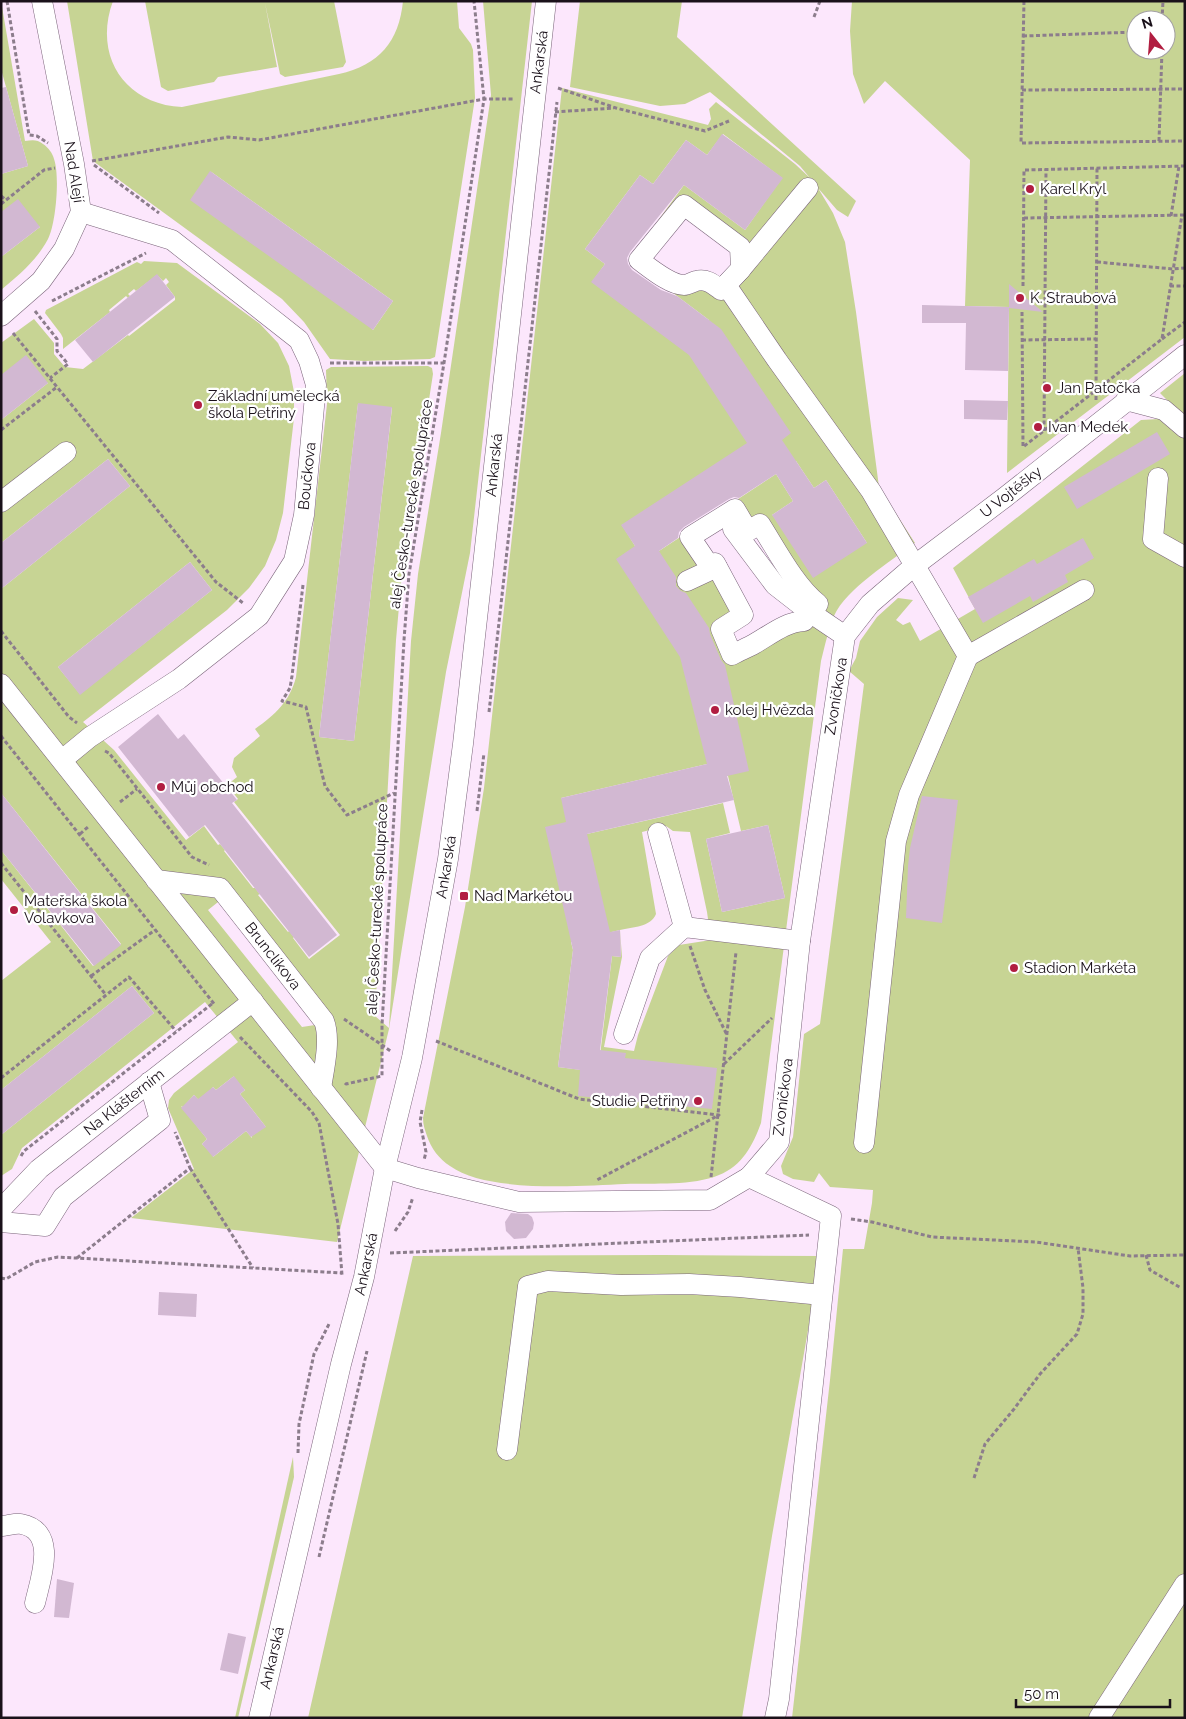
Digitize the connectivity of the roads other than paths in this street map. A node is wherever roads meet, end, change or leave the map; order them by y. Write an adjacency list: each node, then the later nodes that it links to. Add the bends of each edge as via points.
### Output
1 (42, 1): 4 (street, Nad Alejí)
2 (546, 1): 34 (street, Ankarská, via 448,859 412,1058)
3 (808, 188): 5 (street)
4 (81, 212): 7 (street, Nad Alejí, via 64,249); 24 (street, Boučkova, via 172,240 299,340 316,384 304,515 294,562 284,579 259,616 179,679 90,737)
5 (741, 270): 6 (street); 6 (street, via 740,247 684,205 639,260 661,276 684,285 705,280 721,290)
6 (726, 285): 16 (street, via 871,490)
7 (4, 325)
8 (1179, 360): 9 (street, U Vojtěšky)
9 (1126, 400): 10 (street, via 1164,410); 16 (street, U Vojtěšky)
10 (1185, 428)
11 (66, 452): 13 (street)
12 (1158, 478): 15 (street, via 1153,539)
13 (1, 502)
14 (733, 529): 20 (street, via 775,585)
15 (1185, 557)
16 (914, 566): 21 (street, U Vojtěšky, via 870,604); 22 (street)
17 (717, 567): 18 (street); 20 (street, via 743,615 721,630 732,655 780,628 804,621); 20 (street, via 715,563 709,565 690,537 735,509 748,530 760,524 809,597 818,604)
18 (687, 581)
19 (1084, 590): 22 (street)
20 (811, 613): 21 (street)
21 (845, 636): 28 (street, Zvoníčkova)
22 (968, 656): 33 (street, via 909,794 896,841)
23 (1, 684): 24 (street)
24 (62, 760): 26 (street)
25 (658, 833): 27 (street)
26 (156, 880): 29 (street); 32 (street, Brunclíkova, via 220,888 324,1021 327,1031)
27 (684, 927): 28 (street); 30 (street, via 650,958)
28 (800, 941): 35 (street, Zvoníčkova, via 779,1142)
29 (253, 1001): 31 (street, Na Klášterním); 32 (street)
30 (624, 1034)
31 (149, 1082): 36 (street, Na Klášterním, via 39,1169); 37 (street, via 160,1120 64,1197 45,1226)
32 (321, 1088): 34 (street)
33 (864, 1143)
34 (385, 1168): 35 (street, Zvoníčkova, via 519,1202 710,1200); 43 (street, Ankarská, via 364,1276)
35 (749, 1178): 38 (street, via 830,1225)
36 (1, 1209)
37 (1, 1222)
38 (822, 1295): 39 (street, via 689,1284 621,1286 548,1281 528,1286); 44 (street)
39 (507, 1450)
40 (1, 1526): 42 (street, via 21,1524 33,1529 45,1547)
41 (1185, 1584): 45 (street)
42 (35, 1604)
43 (259, 1718)
44 (775, 1718)
45 (1099, 1718)

